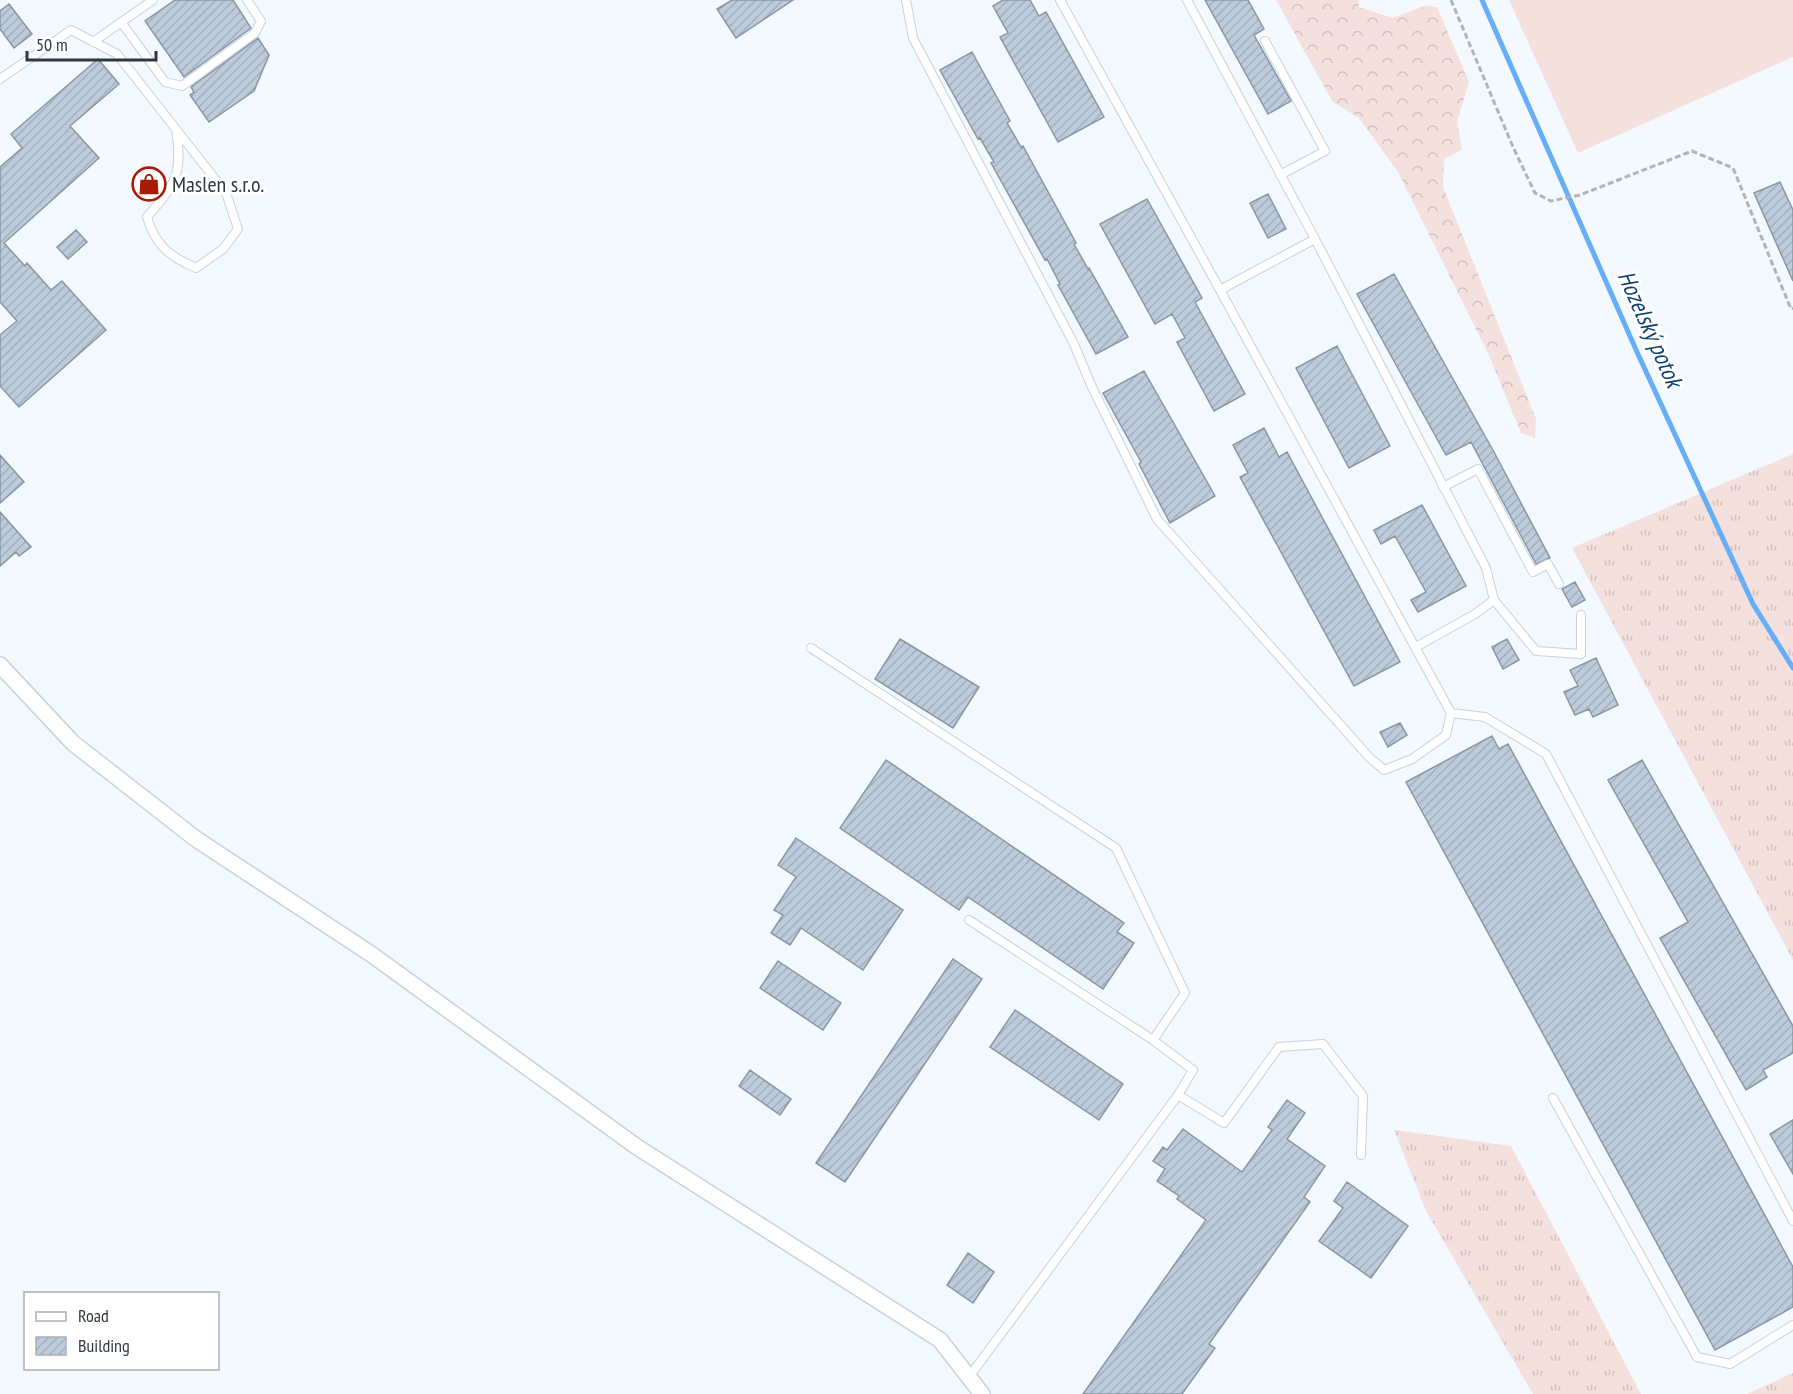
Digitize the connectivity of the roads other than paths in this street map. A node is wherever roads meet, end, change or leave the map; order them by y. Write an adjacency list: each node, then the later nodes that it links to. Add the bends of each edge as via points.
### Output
1 (153, 0): 6 (lane)
2 (246, 0): 6 (lane, via 261,21 255,33 182,86 165,81)
3 (906, 0): 21 (lane, via 913,38 1074,344 1157,519 1384,770 1413,759 1446,735)
4 (1060, 0): 13 (lane)
5 (1187, 0): 11 (lane)
6 (121, 22): 8 (lane)
7 (1265, 41): 11 (lane, via 1325,151)
8 (93, 42): 9 (lane, via 71,30); 10 (lane, via 117,54)
9 (0, 79)
10 (176, 129): 10 (lane, via 226,193 238,229 223,249 196,268 175,260 152,235 147,217 175,181 180,155)
11 (1280, 175): 12 (lane)
12 (1315, 239): 13 (lane); 14 (lane)
13 (1220, 290): 18 (lane)
14 (1443, 487): 15 (lane, via 1478,468 1533,572 1548,564); 16 (lane, via 1486,568)
15 (1559, 584)
16 (1494, 600): 17 (lane, via 1536,651 1581,654); 18 (lane)
17 (1581, 615)
18 (1416, 647): 21 (lane)
19 (811, 648): 23 (lane, via 1116,848 1185,993)
20 (0, 665): 29 (street, via 73,743 196,839 371,954 637,1147 940,1340)
21 (1451, 713): 27 (lane, via 1485,717 1546,754)
22 (969, 920): 23 (lane)
23 (1153, 1040): 24 (lane, via 1193,1070)
24 (1178, 1095): 26 (lane, via 1224,1123 1279,1047 1323,1044 1363,1096); 29 (lane)
25 (1553, 1098): 28 (lane, via 1697,1357 1730,1364)
26 (1361, 1155)
27 (1793, 1221)
28 (1793, 1325)
29 (969, 1377): 30 (street)
30 (982, 1394)

